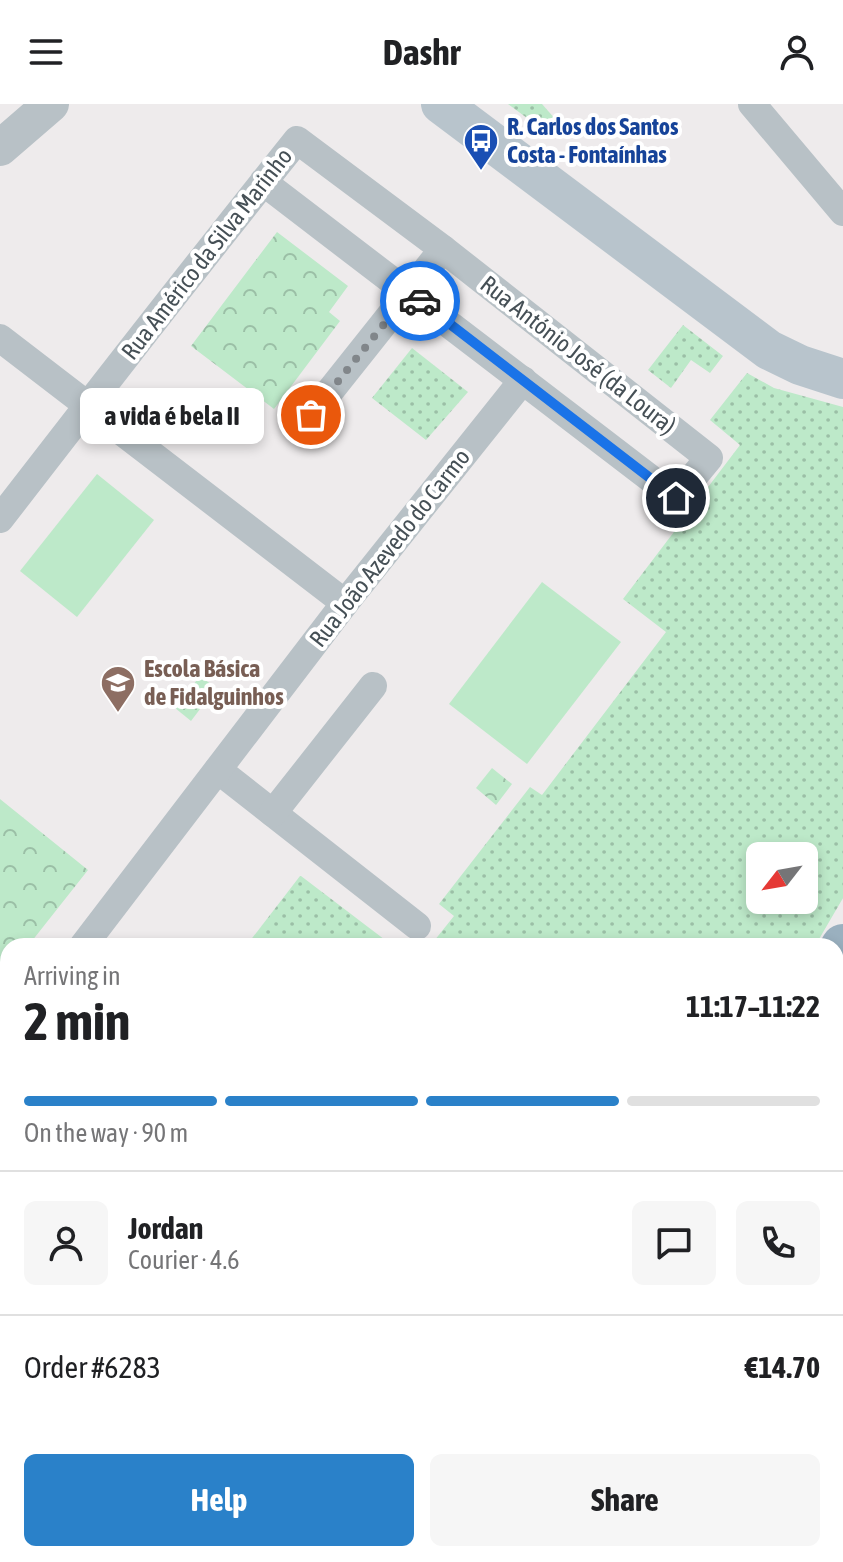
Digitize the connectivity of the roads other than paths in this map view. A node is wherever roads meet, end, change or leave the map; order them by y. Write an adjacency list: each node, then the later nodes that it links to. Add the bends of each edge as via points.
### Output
1 (51, 104): 5 (street)
2 (441, 104): 11 (main road, via 769,350)
3 (752, 104): 7 (street)
4 (297, 140): 6 (street, Rua Américo da Silva Marinho); 8 (street, Rua António José (da Loura))
5 (0, 148)
6 (263, 182): 9 (street, Rua António José (da Loura)); 13 (street, Rua Américo da Silva Marinho)
7 (843, 212)
8 (443, 249): 9 (street); 12 (street, Rua António José (da Loura), via 709,458 676,498)
9 (409, 293): 12 (street, Rua António José (da Loura)); 14 (street)
10 (0, 338): 13 (street)
11 (843, 379)
12 (523, 380): 16 (street, Rua João Azevedo do Carmo)
13 (88, 405): 15 (street, Rua Américo da Silva Marinho); 16 (street)
14 (311, 415)
15 (0, 519)
16 (345, 603): 18 (street, Rua João Azevedo do Carmo)
17 (373, 686): 19 (street)
18 (218, 770): 19 (street); 21 (street, Rua João Azevedo do Carmo)
19 (273, 813): 20 (street)
20 (417, 926)
21 (89, 938)

